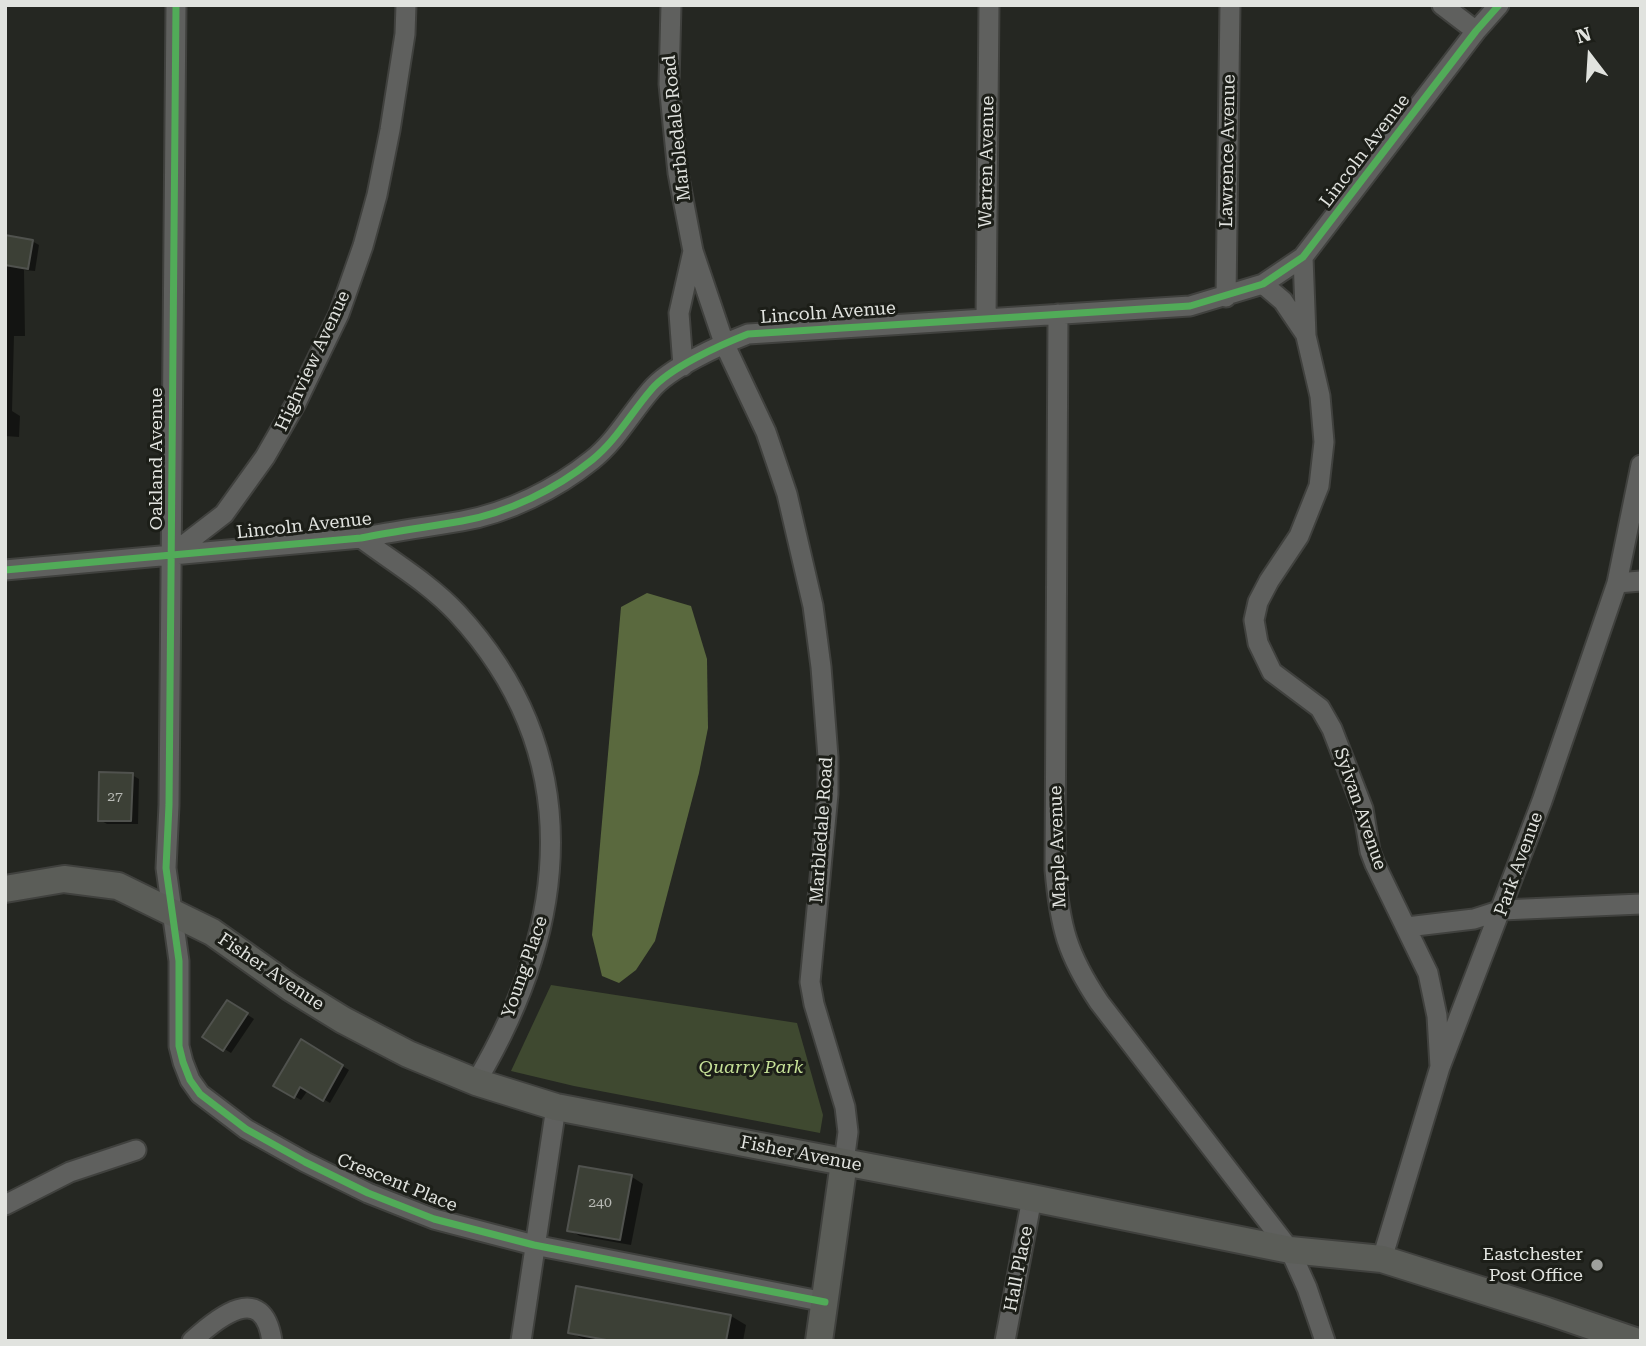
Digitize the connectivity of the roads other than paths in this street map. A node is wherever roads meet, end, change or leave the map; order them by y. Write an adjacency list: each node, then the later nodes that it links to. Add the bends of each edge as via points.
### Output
1 (176, 5): 20 (street, Oakland Avenue)
2 (407, 5): 20 (street, Highview Avenue, via 377,195 339,314 265,457 224,514)
3 (671, 5): 9 (street, Marbledale Road, via 669,84 678,173)
4 (989, 5): 14 (street, Warren Avenue)
5 (1230, 5): 12 (street, Lawrence Avenue)
6 (1443, 5): 8 (street)
7 (1499, 5): 8 (street, Lincoln Avenue)
8 (1476, 31): 10 (street, Lincoln Avenue)
9 (693, 250): 16 (street, Marbledale Road); 17 (street, Marbledale Road, via 679,313)
10 (1303, 257): 11 (street, Lincoln Avenue); 15 (street, Sylvan Avenue)
11 (1263, 284): 12 (street, Lincoln Avenue); 15 (street, Sylvan Avenue, via 1283,301)
12 (1226, 297): 13 (street, Lincoln Avenue, via 1190,306)
13 (1058, 314): 14 (street, Lincoln Avenue); 37 (street, Maple Avenue, via 1055,870 1064,937 1099,1003)
14 (986, 319): 16 (street, Lincoln Avenue, via 748,334)
15 (1307, 336): 28 (street, Sylvan Avenue, via 1324,442 1319,486 1299,536 1258,602 1254,620 1258,643 1272,672 1320,708 1332,729 1363,810 1370,851)
16 (724, 343): 17 (street, Lincoln Avenue); 33 (street, Marbledale Road, via 766,432 787,494 813,606 828,794 810,982 846,1114)
17 (683, 366): 19 (street, Lincoln Avenue, via 652,388 593,460 550,488 474,518)
18 (1641, 465): 23 (street, Park Avenue)
19 (361, 538): 20 (street, Lincoln Avenue); 30 (street, Young Place, via 424,583 482,644 507,681 542,765 549,799 551,871 544,918 526,977)
20 (172, 555): 21 (street, Lincoln Avenue); 27 (street, Oakland Avenue, via 166,868)
21 (5, 570)
22 (1641, 581): 23 (street)
23 (1617, 583): 26 (street, Park Avenue)
24 (5, 889): 27 (street, Fisher Avenue, via 55,880 87,881 118,886)
25 (1641, 904): 26 (street)
26 (1502, 910): 28 (street, via 1474,919); 29 (street, Park Avenue)
27 (172, 912): 30 (street, Fisher Avenue, via 212,932 343,1020); 36 (street, Crescent Place, via 179,961 179,1046 190,1080 200,1094 246,1129 368,1193 434,1219)
28 (1407, 927): 29 (street, Sylvan Avenue, via 1428,974 1437,1016)
29 (1440, 1068): 38 (street, Park Avenue)
30 (476, 1082): 31 (street, Fisher Avenue)
31 (556, 1107): 33 (street, Fisher Avenue); 36 (street)
32 (136, 1150): 35 (street, via 70,1172)
33 (844, 1161): 34 (street, Fisher Avenue); 39 (street, Marbledale Road)
34 (1032, 1198): 37 (street, Fisher Avenue); 44 (street, Hall Place)
35 (5, 1205)
36 (534, 1245): 39 (street, Crescent Place); 42 (street)
37 (1290, 1250): 38 (street, Fisher Avenue); 45 (street, Maple Avenue)
38 (1382, 1259): 46 (street, Fisher Avenue)
39 (825, 1302): 43 (street, Marbledale Road)
40 (192, 1341): 41 (street, via 228,1312 250,1308 266,1321)
41 (272, 1341)
42 (521, 1341)
43 (819, 1341)
44 (1005, 1341)
45 (1325, 1341)
46 (1635, 1341)

